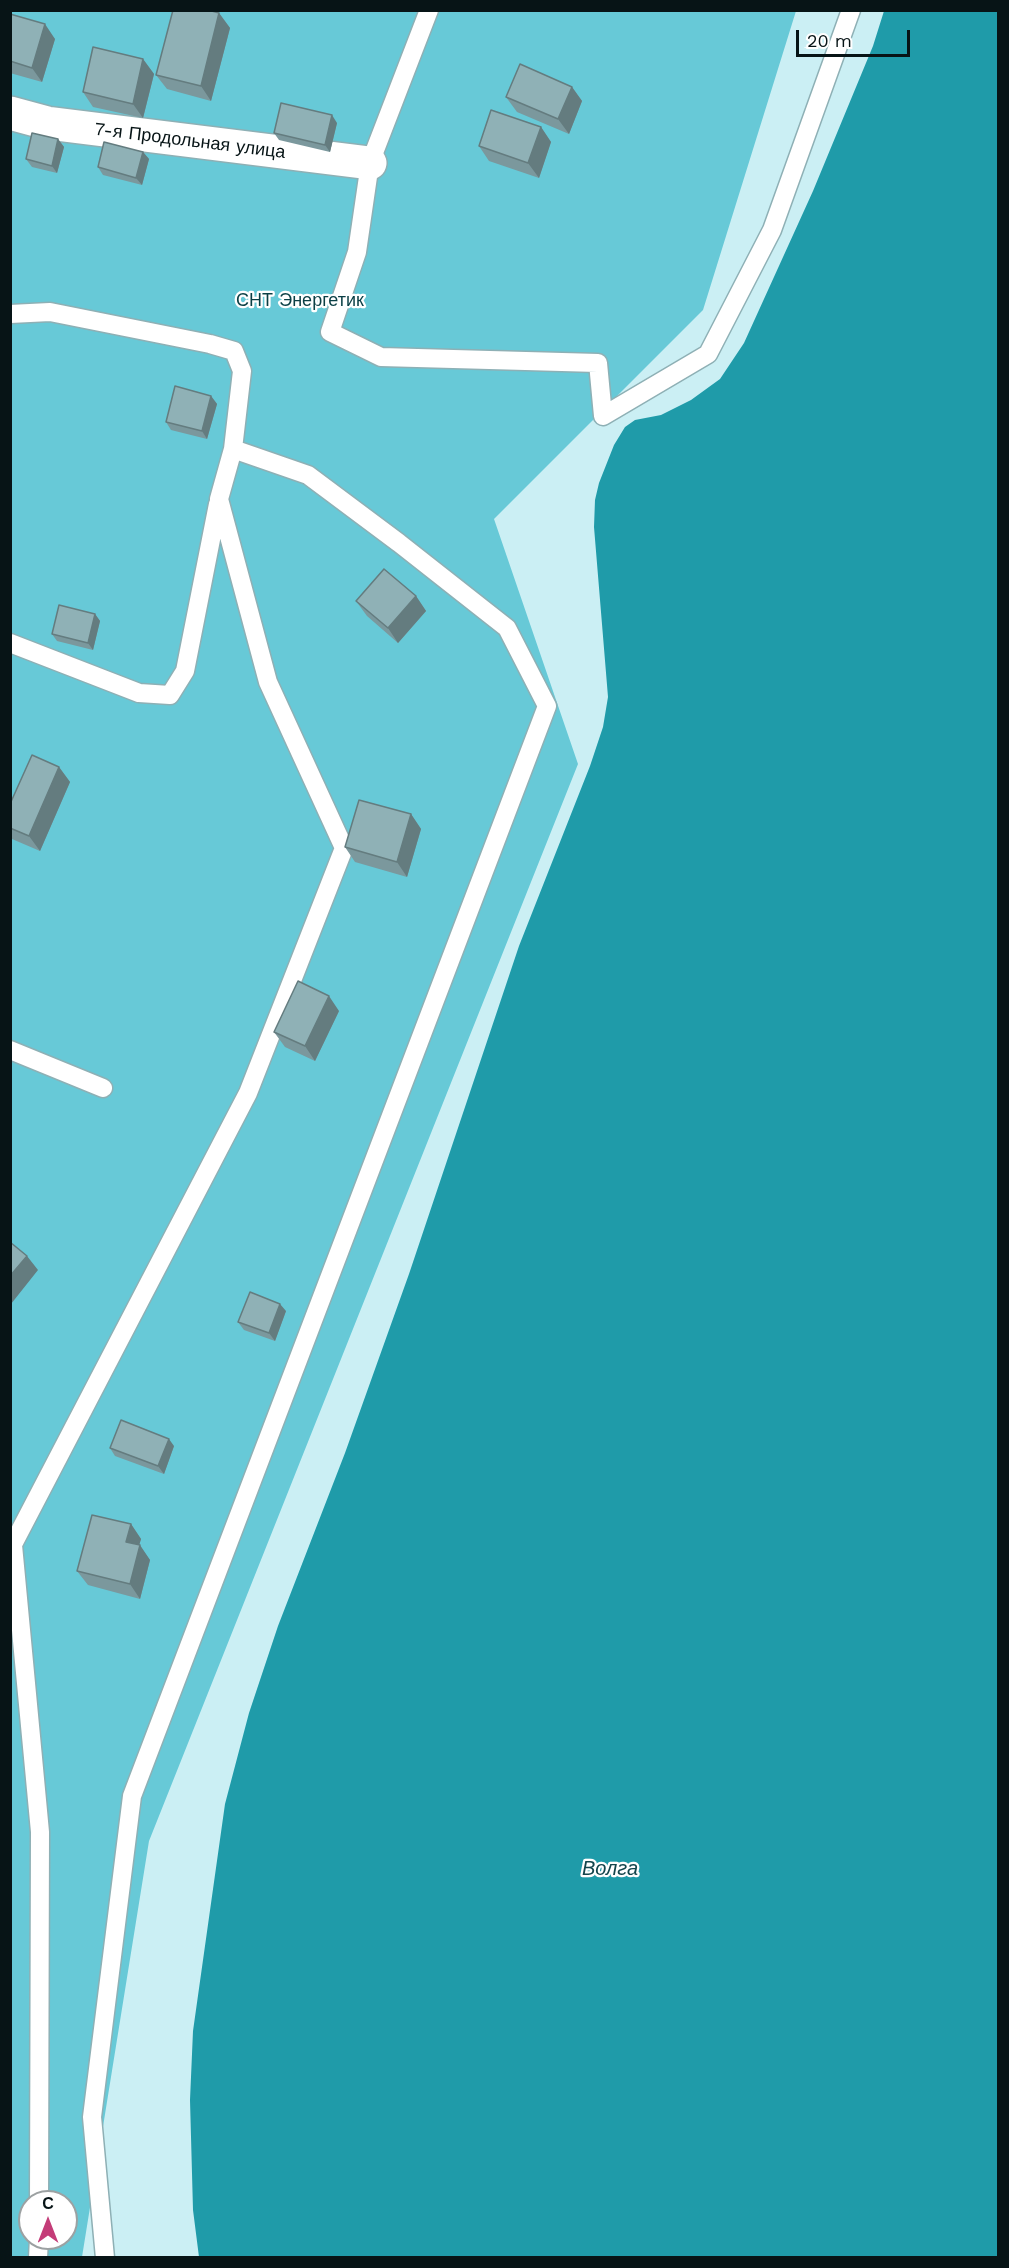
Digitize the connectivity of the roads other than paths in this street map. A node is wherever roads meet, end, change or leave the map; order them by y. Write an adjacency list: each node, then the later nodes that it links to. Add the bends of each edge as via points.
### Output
1 (429, 10): 4 (lane)
2 (851, 10): 4 (lane, via 772,230 708,354 603,416 598,363 381,357 330,332 357,252)
3 (10, 113): 4 (street, 7-я Продольная улица, via 47,123)
4 (370, 163)
5 (10, 314): 6 (lane, via 50,312 234,351 242,371)
6 (232, 449): 7 (lane); 13 (lane, via 308,475 507,628 547,706 132,1796 92,2117)
7 (219, 499): 8 (lane, via 185,671 170,695 139,693); 11 (lane, via 268,682 344,848 248,1093)
8 (10, 643)
9 (10, 1050): 10 (lane)
10 (103, 1088)
11 (11, 1544): 12 (lane, via 40,1832)
12 (39, 2190)
13 (105, 2258)

